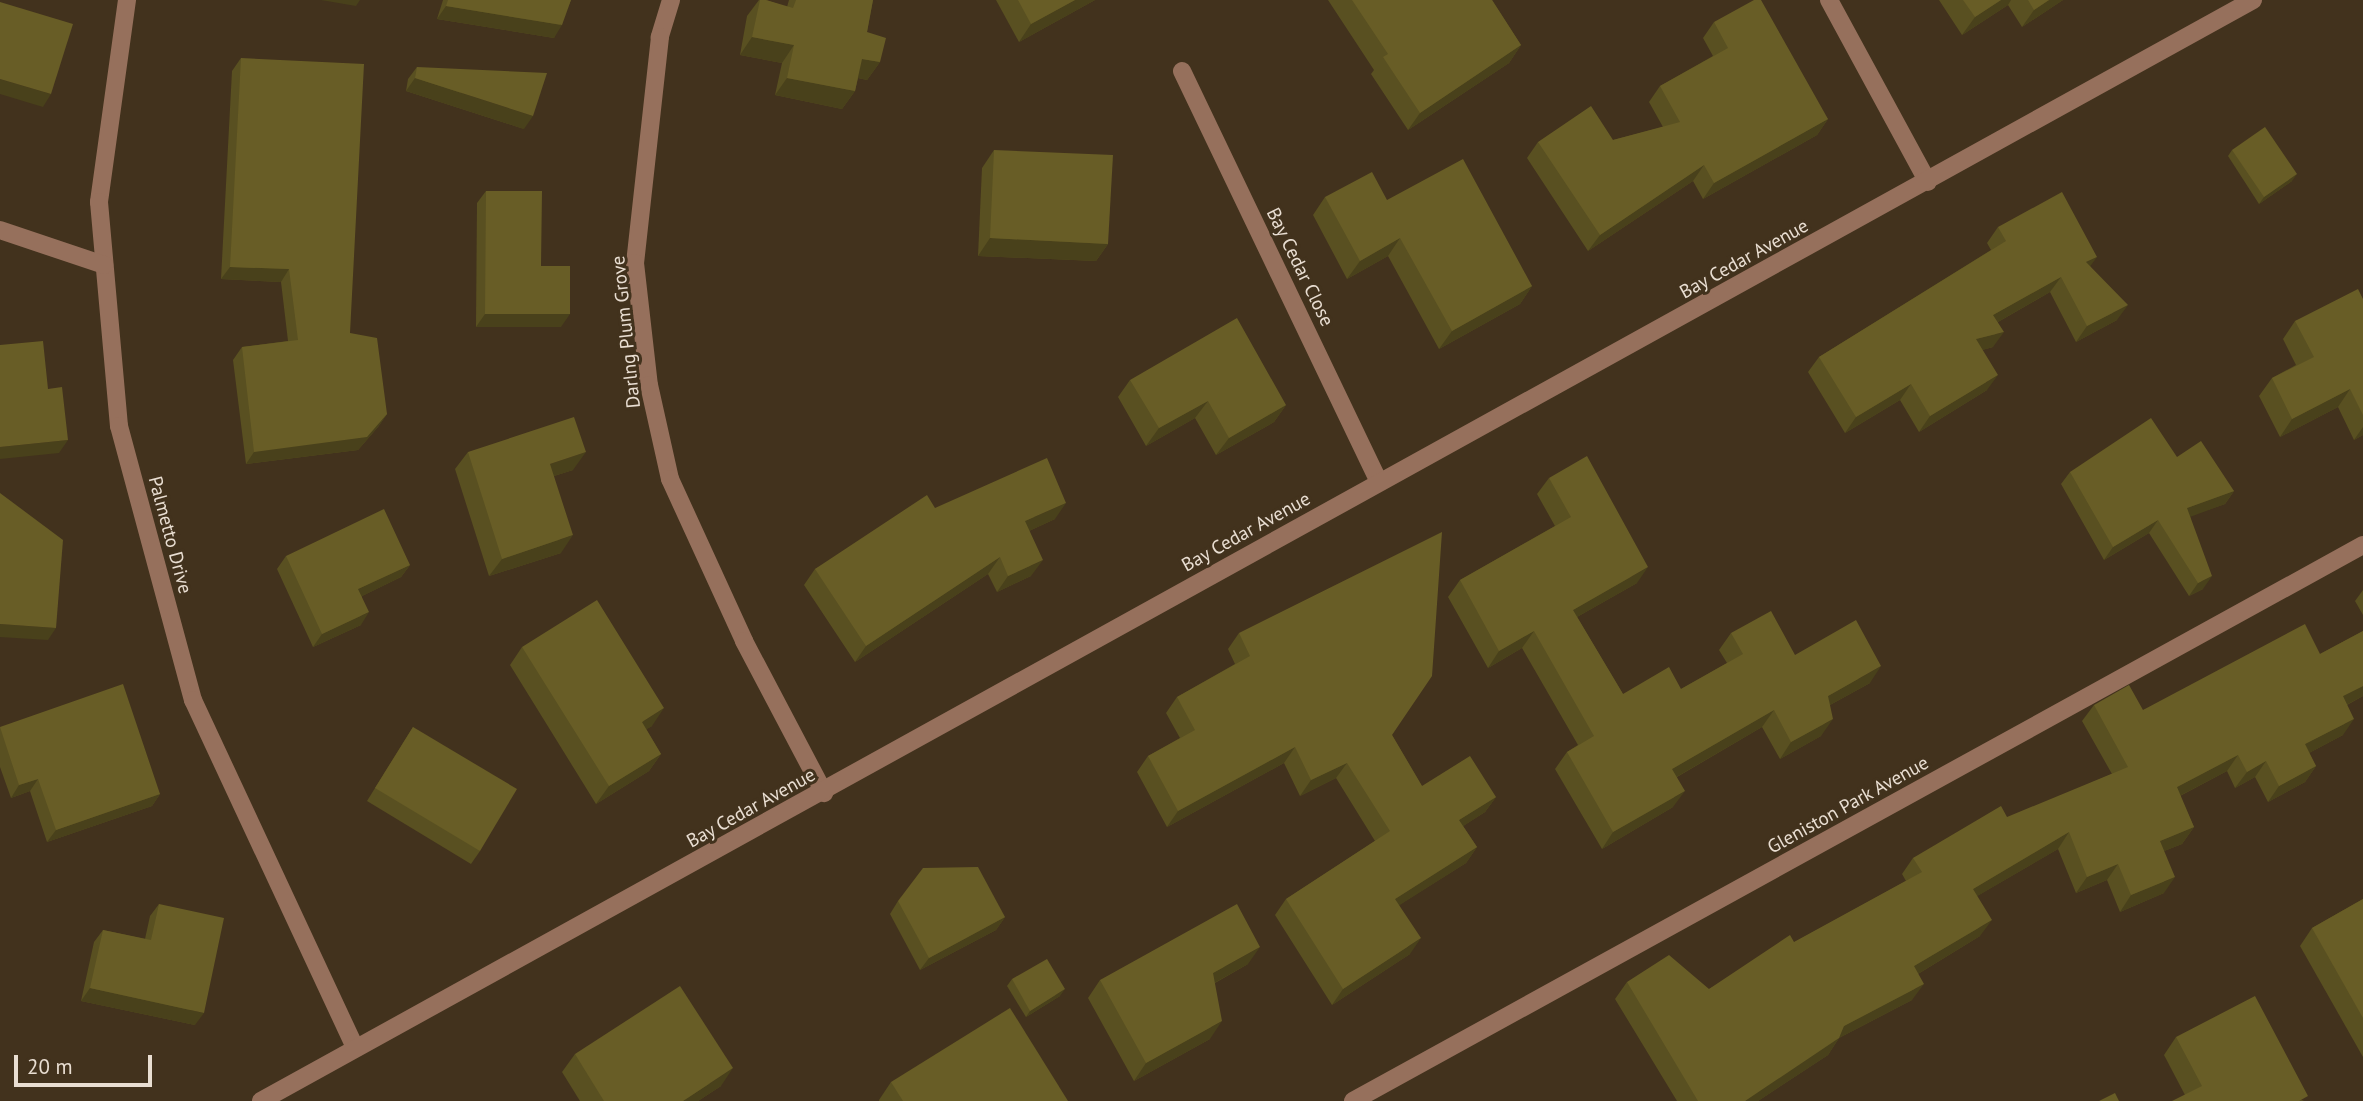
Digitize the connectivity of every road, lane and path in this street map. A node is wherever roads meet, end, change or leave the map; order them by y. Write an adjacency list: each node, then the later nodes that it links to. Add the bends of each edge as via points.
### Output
1 (127, 0): 8 (street, Palmetto Drive, via 99,202)
2 (671, 0): 11 (street, Darlng Plum Grove, via 660,37 635,263 649,385 670,479 744,641)
3 (1829, 0): 6 (street)
4 (2253, 0): 6 (street, Bay Cedar Avenue)
5 (1182, 71): 9 (street, Bay Cedar Close)
6 (1928, 182): 9 (street, Bay Cedar Avenue)
7 (0, 230): 8 (street)
8 (104, 265): 12 (street, Palmetto Drive, via 119,426 193,699)
9 (1379, 482): 11 (street, Bay Cedar Avenue)
10 (2363, 545): 14 (street, Gleniston Park Avenue)
11 (824, 793): 12 (street, Bay Cedar Avenue)
12 (355, 1047): 13 (street, Bay Cedar Avenue)
13 (261, 1101)
14 (1353, 1101)

